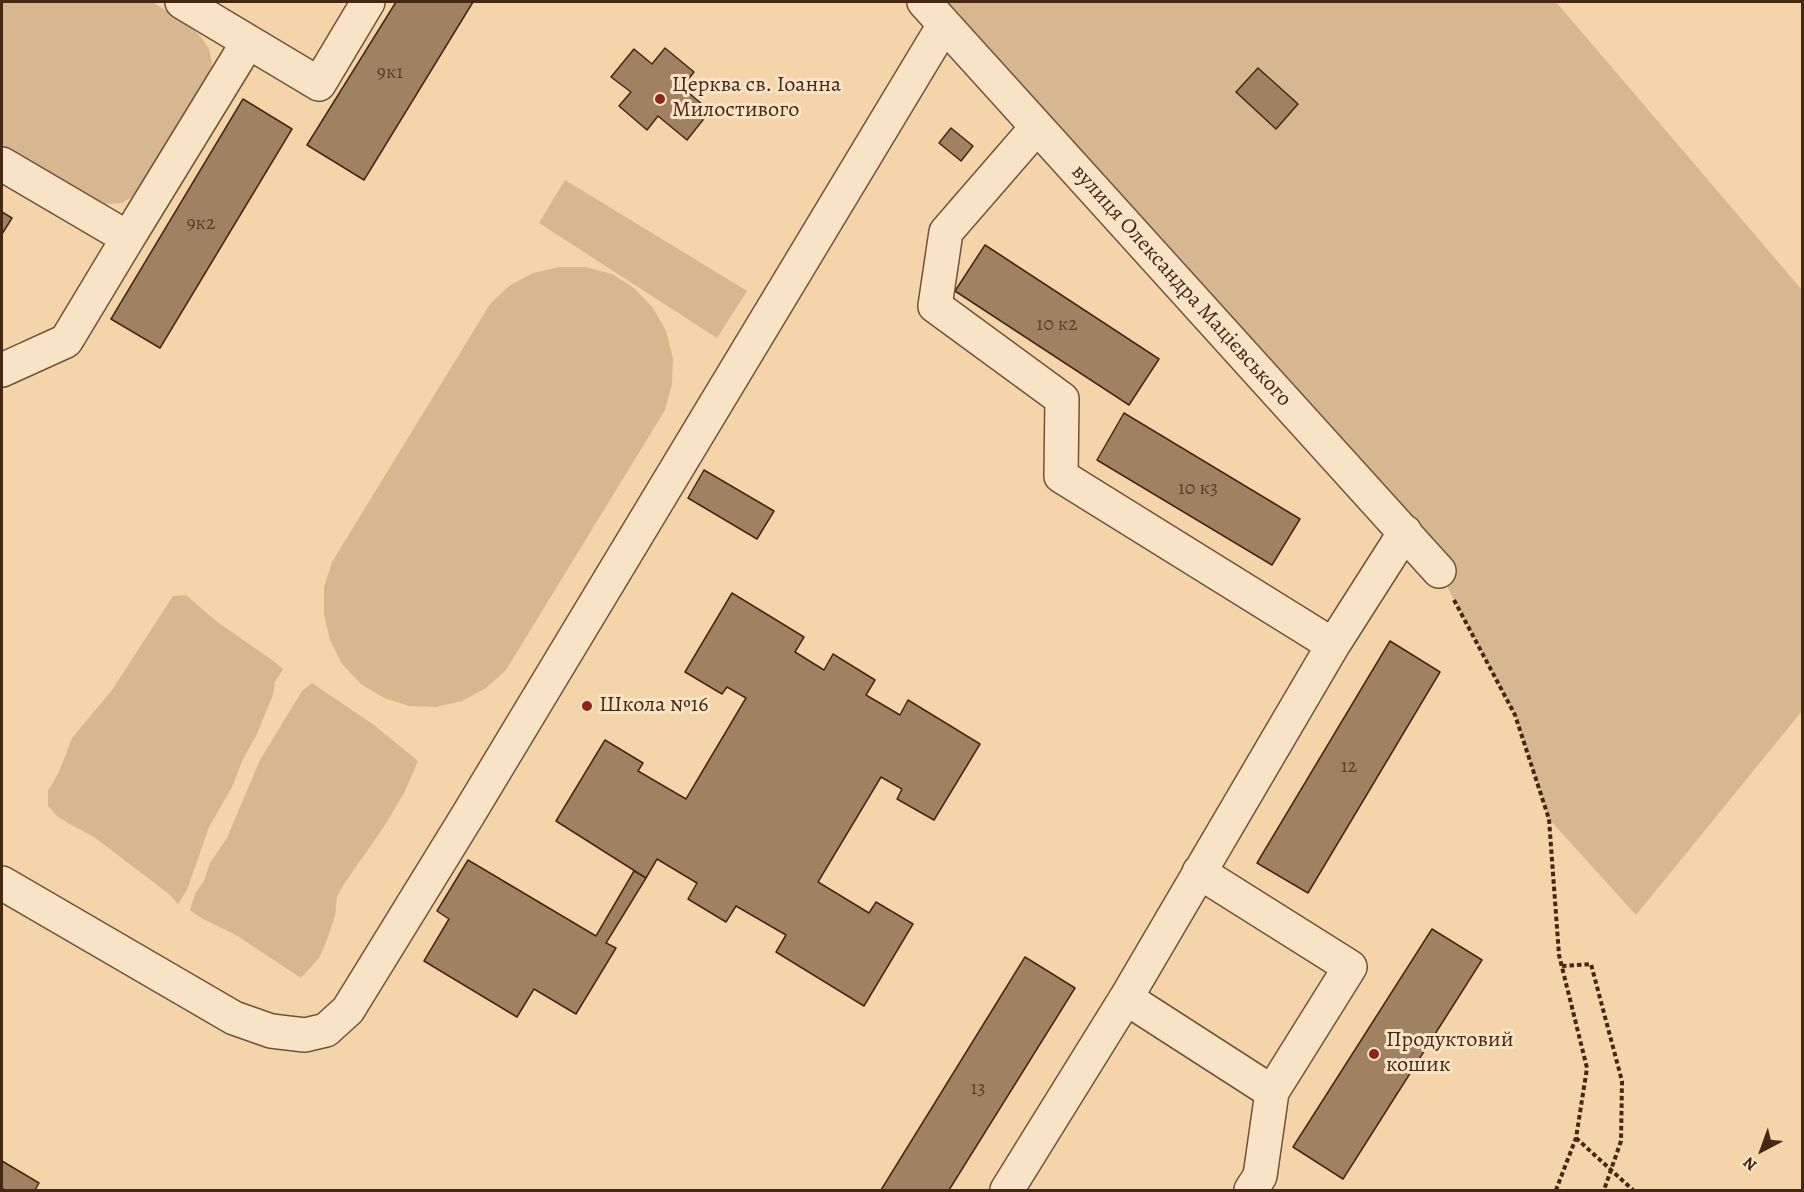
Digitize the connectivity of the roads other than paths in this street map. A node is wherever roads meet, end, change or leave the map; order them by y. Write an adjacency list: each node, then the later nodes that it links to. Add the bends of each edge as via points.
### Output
1 (182, 2): 4 (street)
2 (368, 2): 4 (street, via 319,84)
3 (934, 13): 5 (street, вулиця Олександра Мацієвського); 13 (street, via 475,804 341,1017 326,1030 304,1035 271,1031 234,1018)
4 (248, 42): 7 (street)
5 (1037, 127): 9 (street, вулиця Олександра Мацієвського); 11 (street, via 946,232 935,306 1062,399 1061,476)
6 (2, 164): 7 (street)
7 (128, 238): 8 (street, via 66,341)
8 (2, 370)
9 (1405, 532): 10 (street, вулиця Олександра Мацієвського); 11 (street)
10 (1439, 571)
11 (1333, 645): 12 (street)
12 (1199, 872): 14 (street); 15 (street, via 1350,968)
13 (2, 883)
14 (1126, 998): 15 (street); 16 (street)
15 (1272, 1092): 17 (street, via 1260,1176)
16 (1007, 1191)
17 (1251, 1191)

